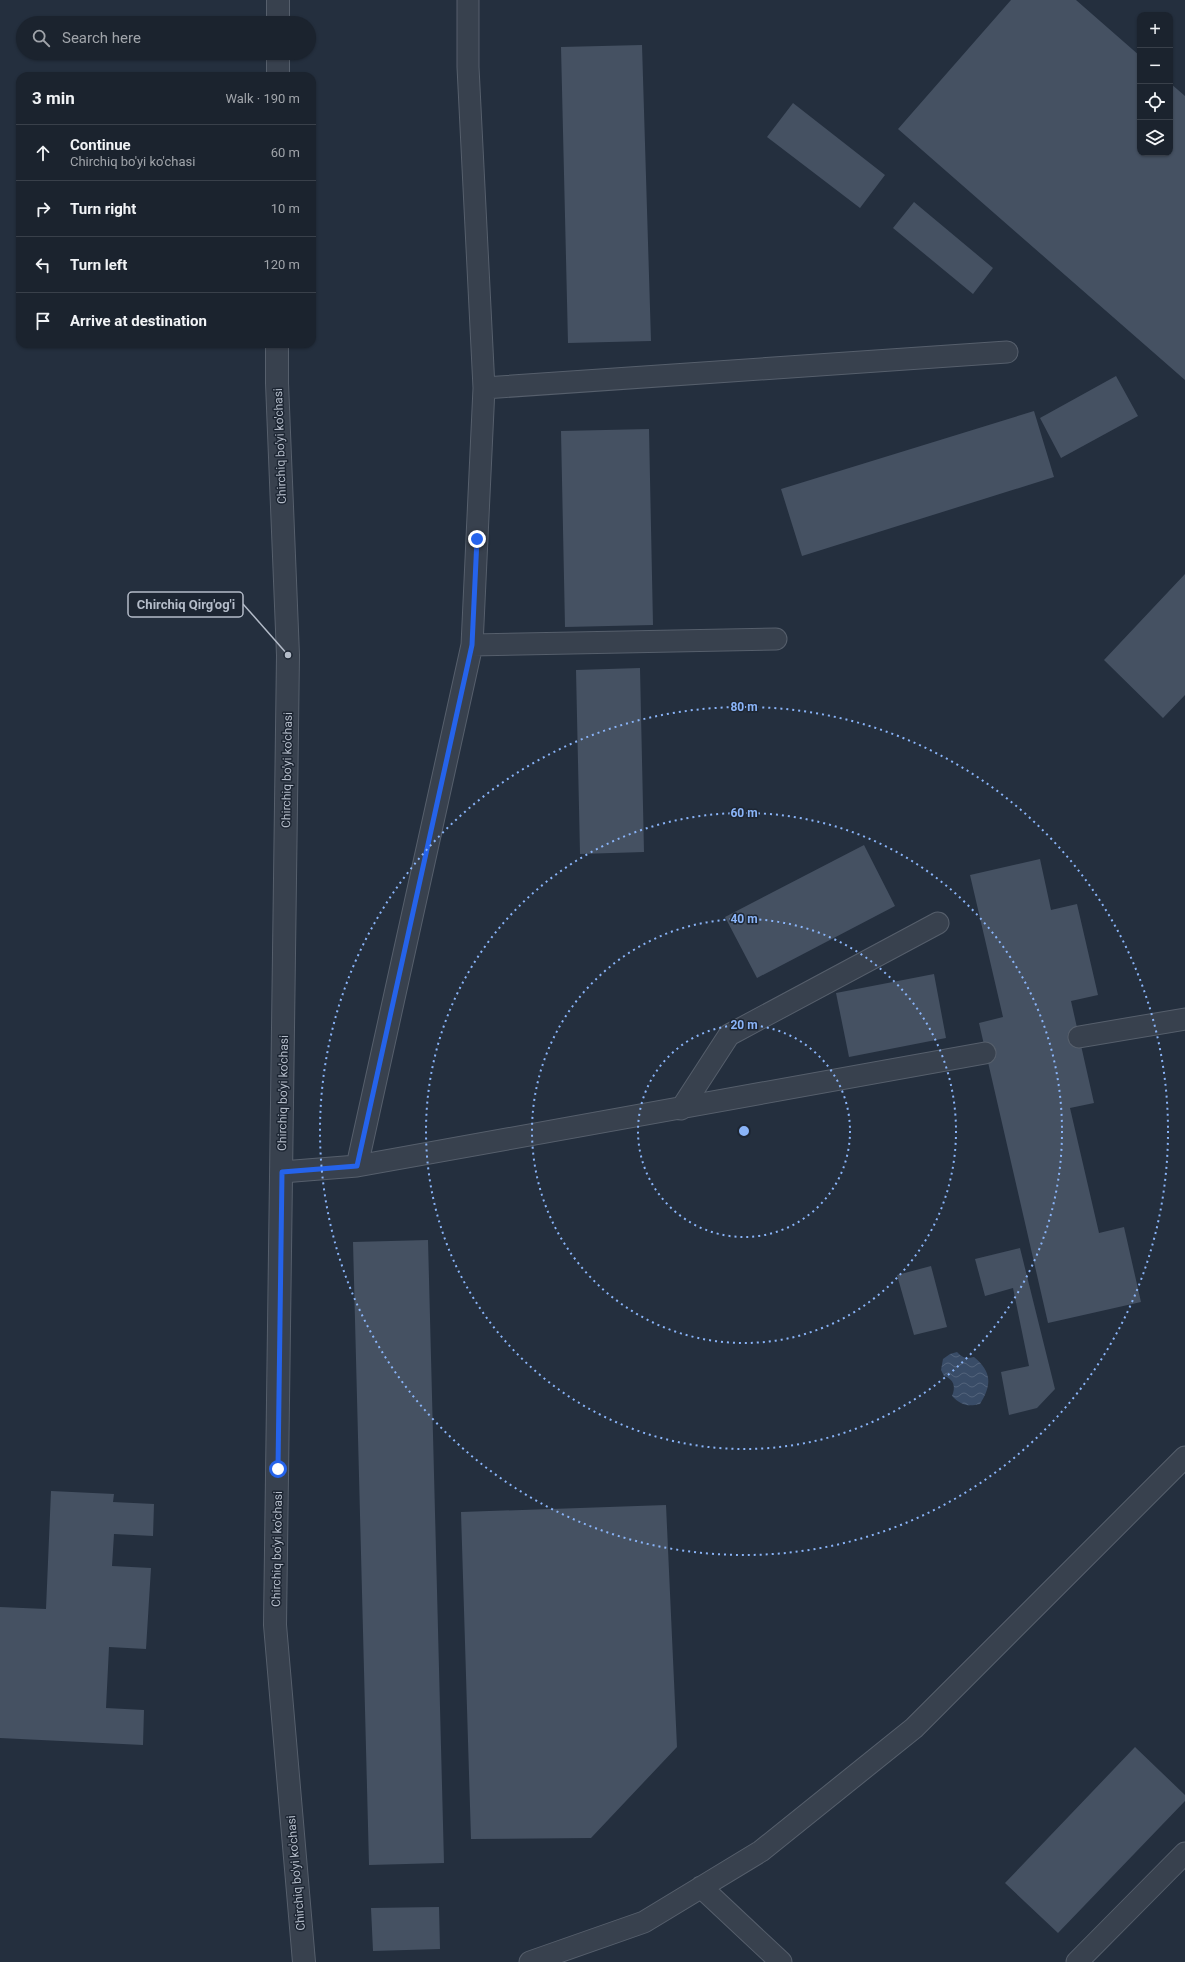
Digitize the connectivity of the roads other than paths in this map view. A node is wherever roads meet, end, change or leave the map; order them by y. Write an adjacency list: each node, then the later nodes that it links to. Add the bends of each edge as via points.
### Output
1 (278, 0): 3 (street)
2 (468, 0): 8 (lane, via 468,67)
3 (278, 16)
4 (278, 60): 5 (street)
5 (278, 72)
6 (277, 348): 17 (street, Chirchiq bo'yi ko'chasi, via 288,655)
7 (1007, 352): 8 (lane)
8 (484, 388): 10 (lane)
9 (776, 639): 10 (lane)
10 (472, 645): 16 (lane)
11 (938, 923): 15 (lane, via 729,1035)
12 (1185, 1019): 13 (lane)
13 (1079, 1037)
14 (986, 1054): 15 (lane)
15 (681, 1109): 16 (lane)
16 (357, 1166): 17 (lane)
17 (282, 1172): 21 (street, Chirchiq bo'yi ko'chasi, via 275,1625)
18 (1185, 1457): 20 (lane, via 914,1728 761,1851)
19 (1185, 1853): 24 (lane)
20 (701, 1887): 22 (lane, via 644,1922); 23 (lane)
21 (304, 1962)
22 (530, 1962)
23 (781, 1962)
24 (1076, 1962)

